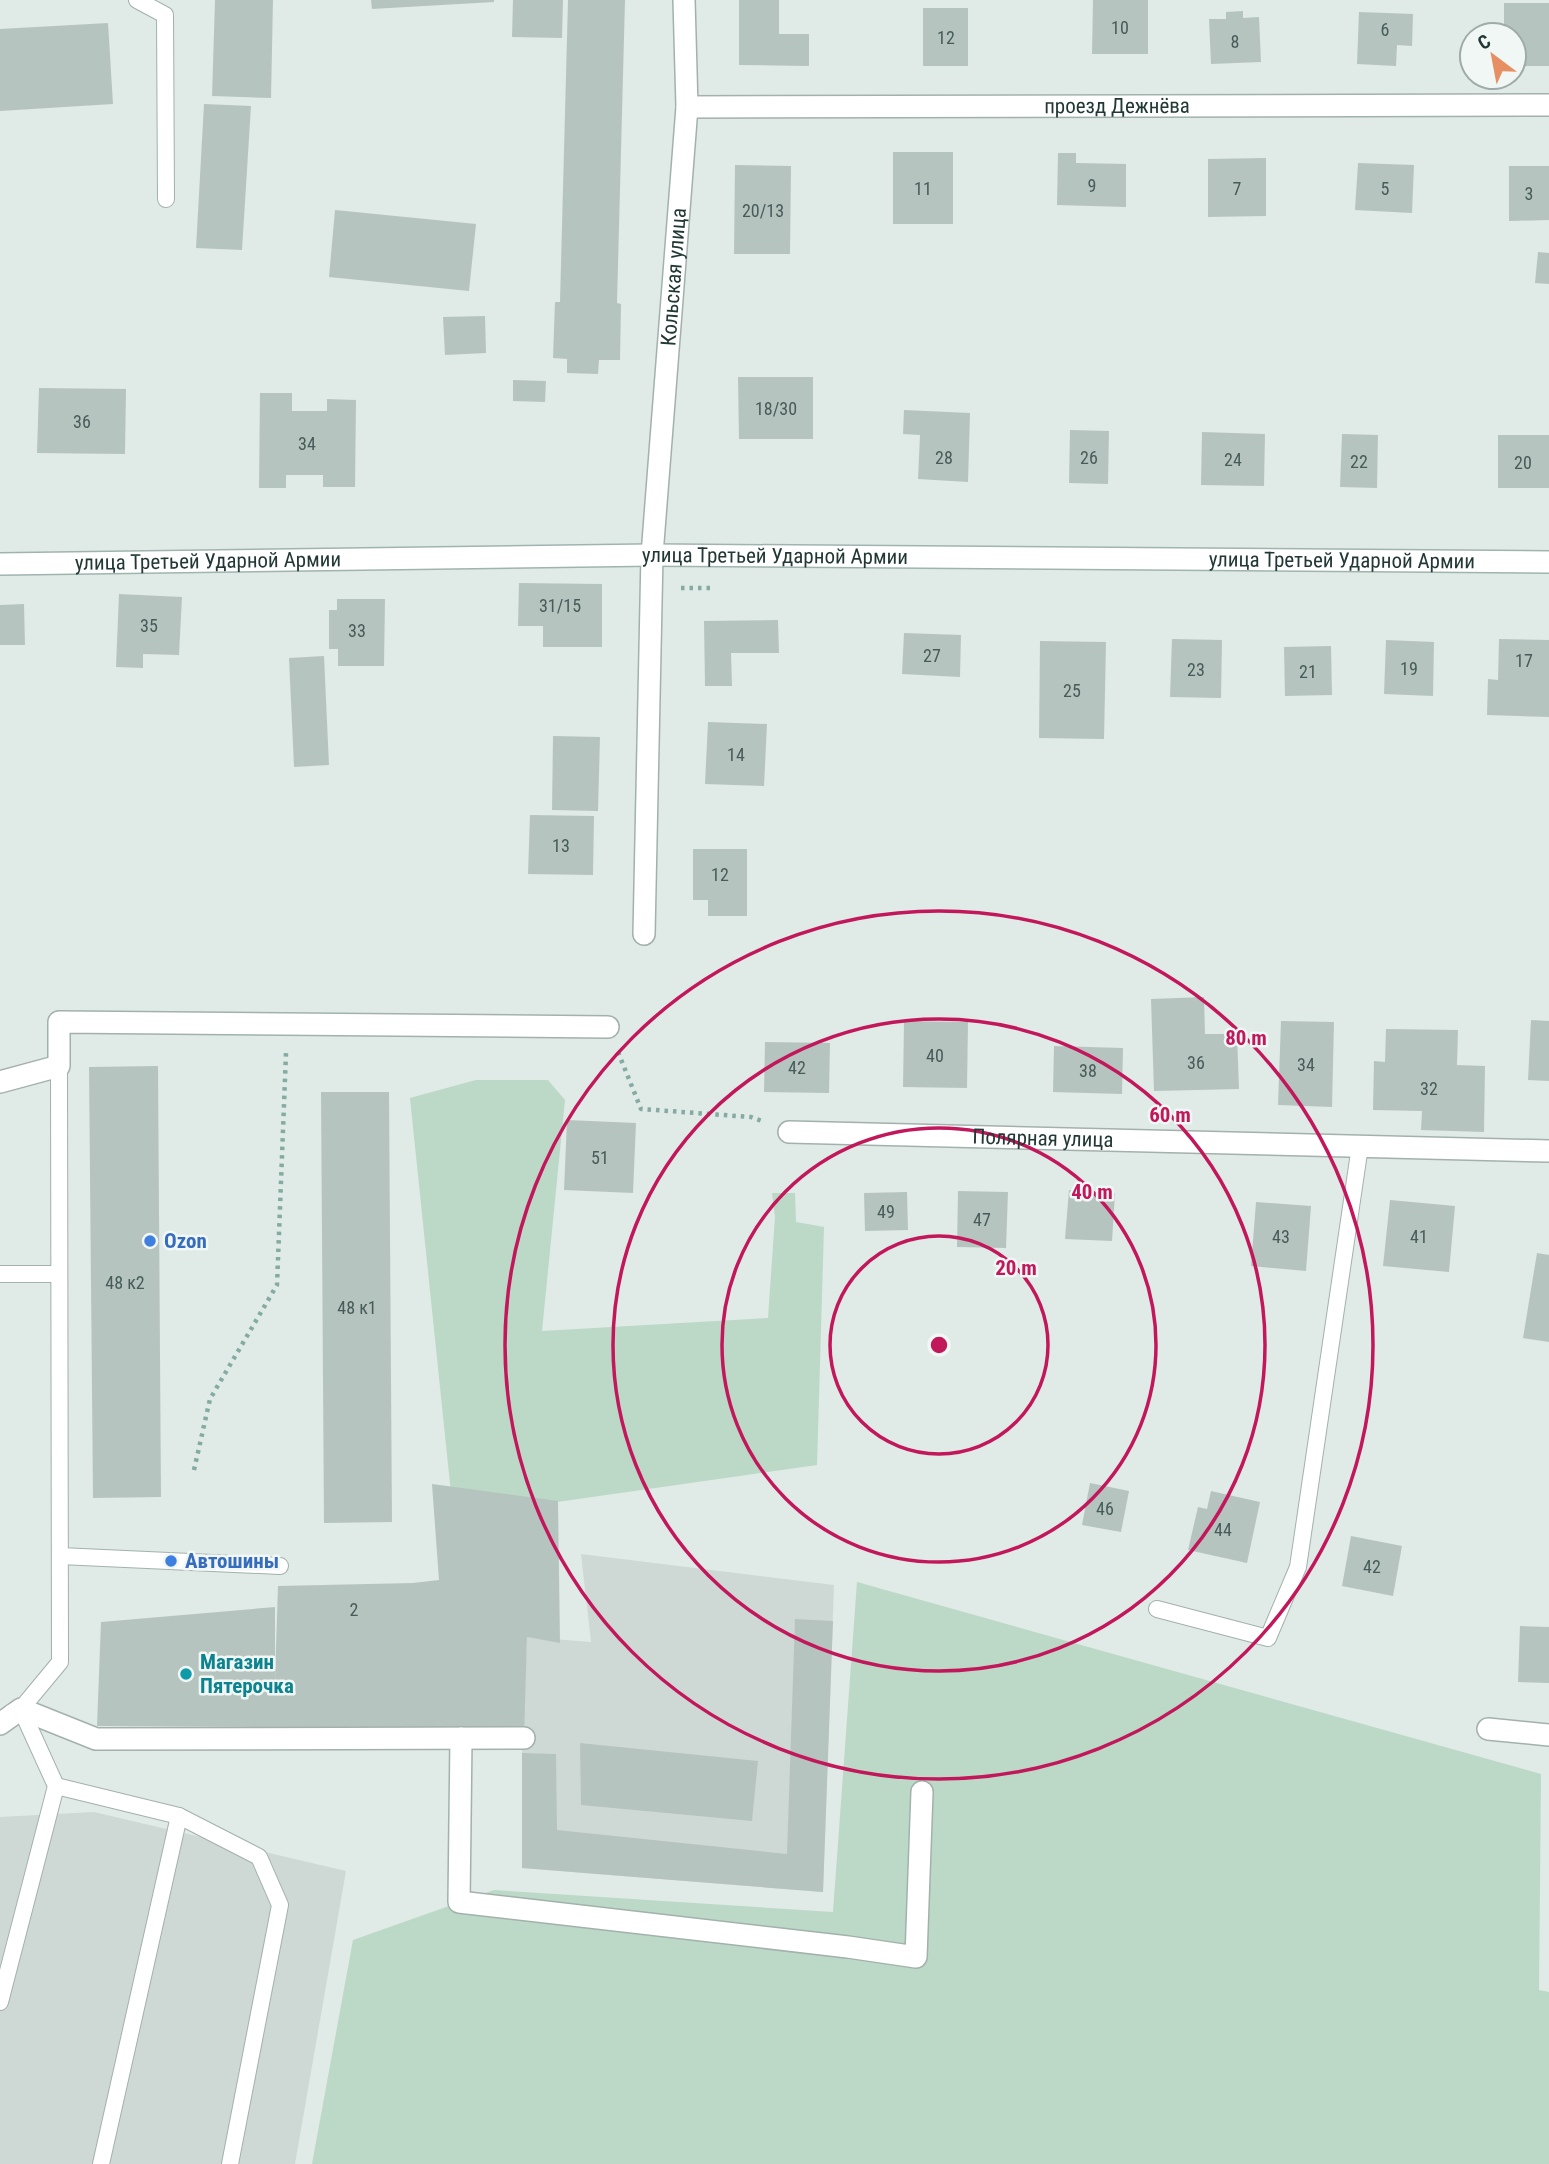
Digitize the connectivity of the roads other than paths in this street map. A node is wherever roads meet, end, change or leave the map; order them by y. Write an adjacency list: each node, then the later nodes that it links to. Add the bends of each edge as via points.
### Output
1 (137, 0): 5 (lane, via 165,15)
2 (684, 0): 4 (street, Кольская улица)
3 (1549, 105): 4 (street, проезд Дежнёва)
4 (687, 107): 6 (street, Кольская улица)
5 (166, 199)
6 (652, 555): 7 (street, улица Третьей Ударной Армии); 8 (street, улица Третьей Ударной Армии); 9 (street, Кольская улица)
7 (1549, 562)
8 (0, 564)
9 (644, 934)
10 (608, 1027): 11 (street, via 60,1022)
11 (59, 1066): 12 (street); 17 (lane)
12 (0, 1082)
13 (789, 1132): 14 (street, Полярная улица)
14 (1360, 1146): 15 (street, Полярная улица); 20 (lane, via 1298,1567 1268,1638)
15 (1549, 1151)
16 (0, 1274): 17 (lane)
17 (59, 1274): 18 (lane)
18 (60, 1556): 19 (lane); 21 (lane, via 60,1662)
19 (280, 1566)
20 (1157, 1609)
21 (10, 1712): 22 (street); 25 (street, via 96,1739); 27 (lane)
22 (0, 1724)
23 (1488, 1729): 24 (street)
24 (1549, 1735)
25 (461, 1738): 26 (street); 28 (street, via 459,1902 916,1957)
26 (524, 1738)
27 (56, 1786): 29 (lane); 30 (lane)
28 (922, 1792)
29 (179, 1816): 31 (lane); 32 (lane, via 259,1857 280,1905)
30 (0, 2002)
31 (101, 2164)
32 (230, 2164)

